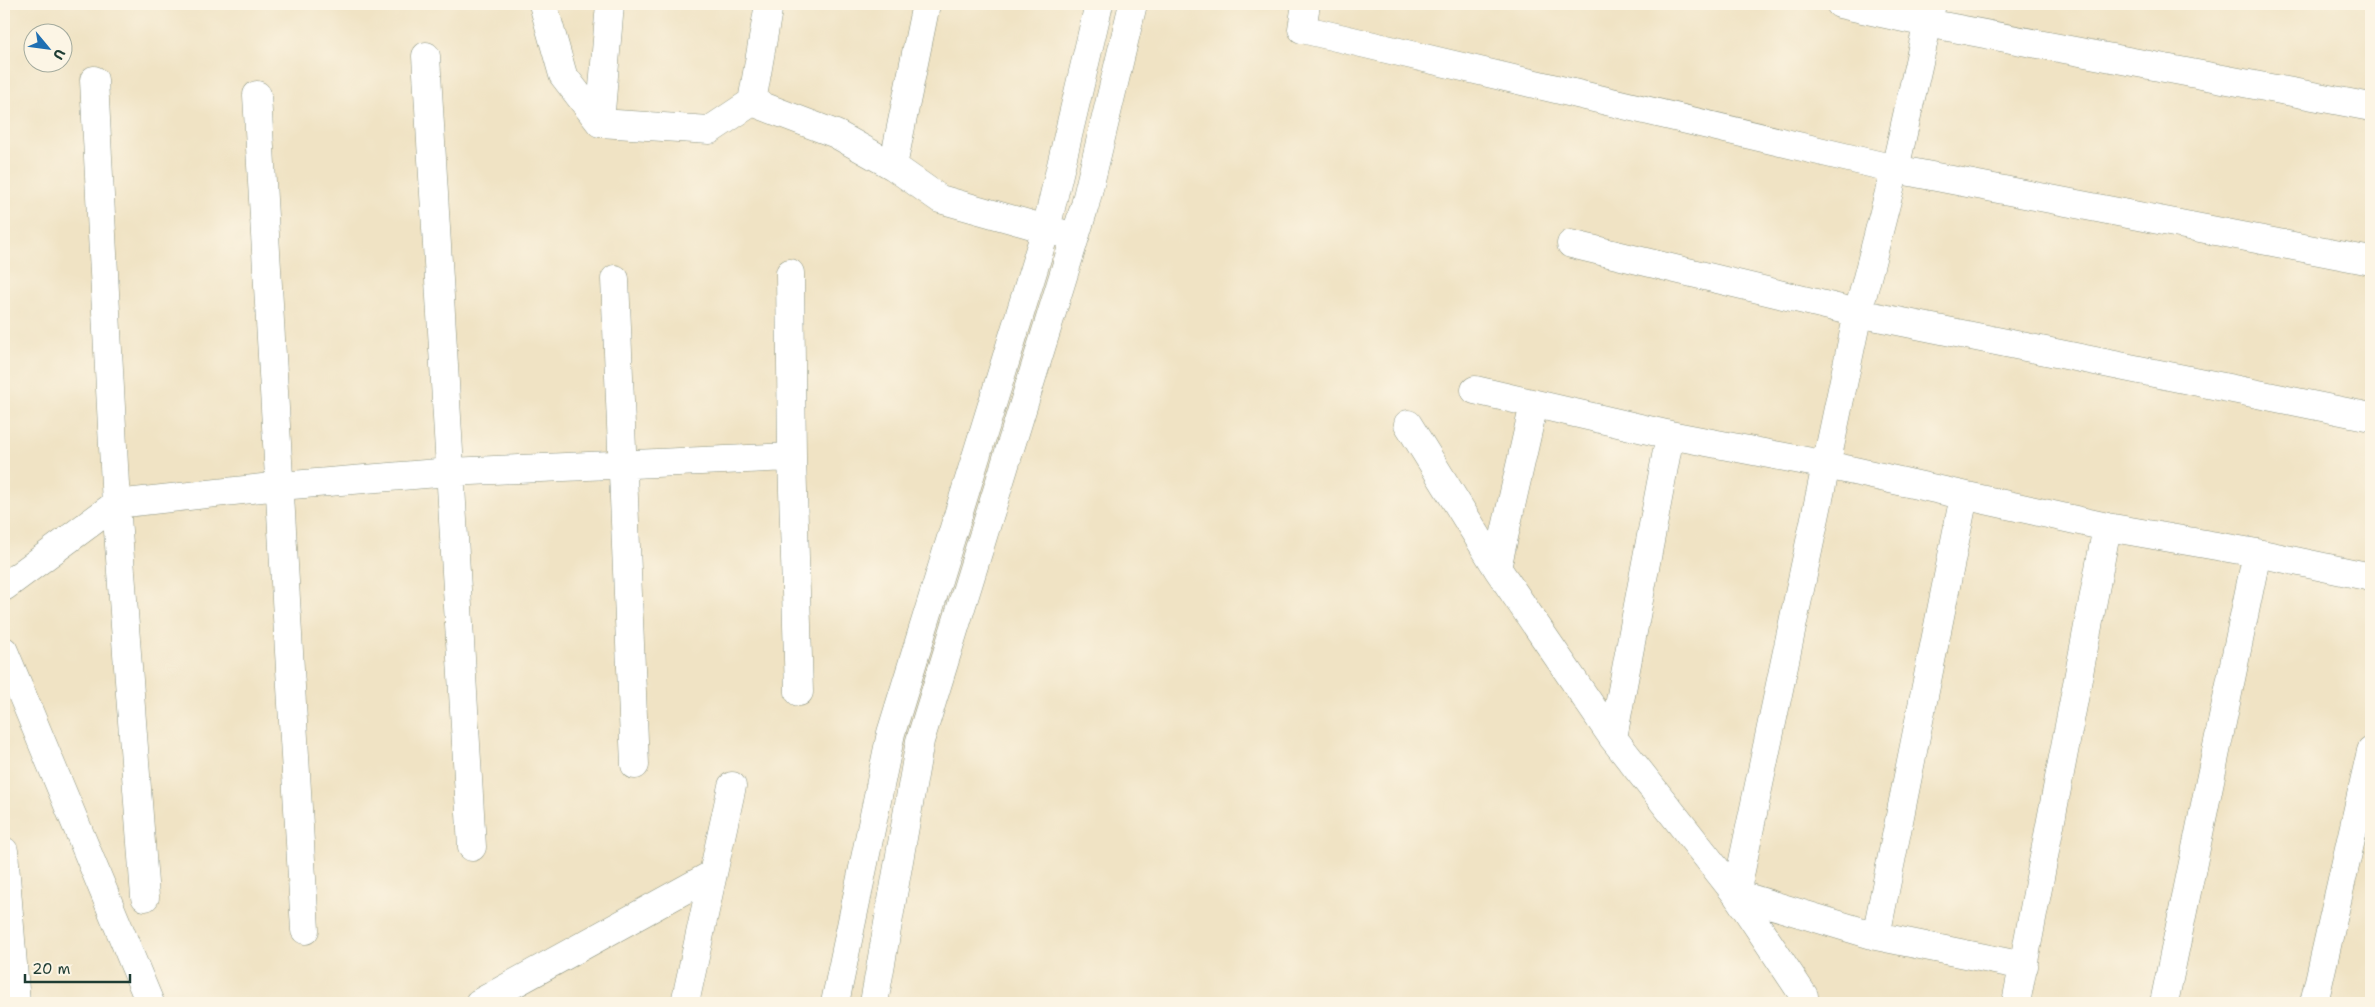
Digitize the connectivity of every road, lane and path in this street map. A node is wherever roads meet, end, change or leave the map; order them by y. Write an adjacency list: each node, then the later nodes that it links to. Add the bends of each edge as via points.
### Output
1 (543, 4): 15 (street, via 563,75)
2 (610, 4): 15 (street)
3 (769, 4): 13 (street)
4 (926, 4): 16 (street)
5 (1099, 4): 18 (street)
6 (1133, 4): 19 (street)
7 (1306, 4): 17 (street, via 1302,29)
8 (1840, 4): 9 (street)
9 (1929, 14): 14 (street); 17 (street)
10 (426, 56): 33 (street)
11 (94, 80): 36 (street)
12 (257, 95): 34 (street)
13 (752, 102): 15 (street, via 710,130); 16 (street, via 836,134)
14 (2371, 107)
15 (600, 123)
16 (893, 166): 18 (street, via 940,199)
17 (1895, 169): 21 (street); 24 (street)
18 (1046, 229): 19 (street); 63 (street, via 891,733)
19 (1076, 238): 64 (street, via 920,742)
20 (1571, 244): 24 (street)
21 (2371, 261)
22 (790, 273): 30 (street)
23 (615, 279): 31 (street)
24 (1858, 312): 27 (street); 32 (street)
25 (1475, 390): 26 (street)
26 (1534, 404): 29 (street); 39 (street)
27 (2371, 417)
28 (1408, 424): 39 (street)
29 (1670, 436): 32 (street); 44 (street)
30 (792, 456): 31 (street); 43 (street)
31 (621, 464): 33 (street); 46 (street)
32 (1827, 465): 35 (street); 51 (street)
33 (450, 472): 34 (street); 48 (street)
34 (280, 486): 36 (street); 53 (street)
35 (1964, 496): 37 (street); 54 (street)
36 (116, 504): 41 (street); 52 (street)
37 (2107, 528): 38 (street); 55 (street)
38 (2257, 553): 40 (street); 66 (street)
39 (1497, 568): 44 (street)
40 (2371, 577)
41 (4, 587)
42 (4, 651): 59 (street)
43 (799, 692)
44 (1613, 738): 51 (street)
45 (2371, 751): 67 (street)
46 (635, 765)
47 (732, 786): 50 (street)
48 (472, 847)
49 (4, 851): 58 (street)
50 (713, 874): 56 (street); 62 (street)
51 (1736, 894): 54 (street); 57 (street)
52 (145, 897)
53 (305, 930)
54 (1876, 936): 55 (street)
55 (2024, 966): 65 (street)
56 (528, 977): 60 (street); 61 (street)
57 (1804, 996)
58 (16, 1003)
59 (150, 1003)
60 (479, 1003)
61 (522, 1003)
62 (685, 1003)
63 (835, 1003)
64 (874, 1003)
65 (2016, 1003)
66 (2164, 1003)
67 (2314, 1003)

